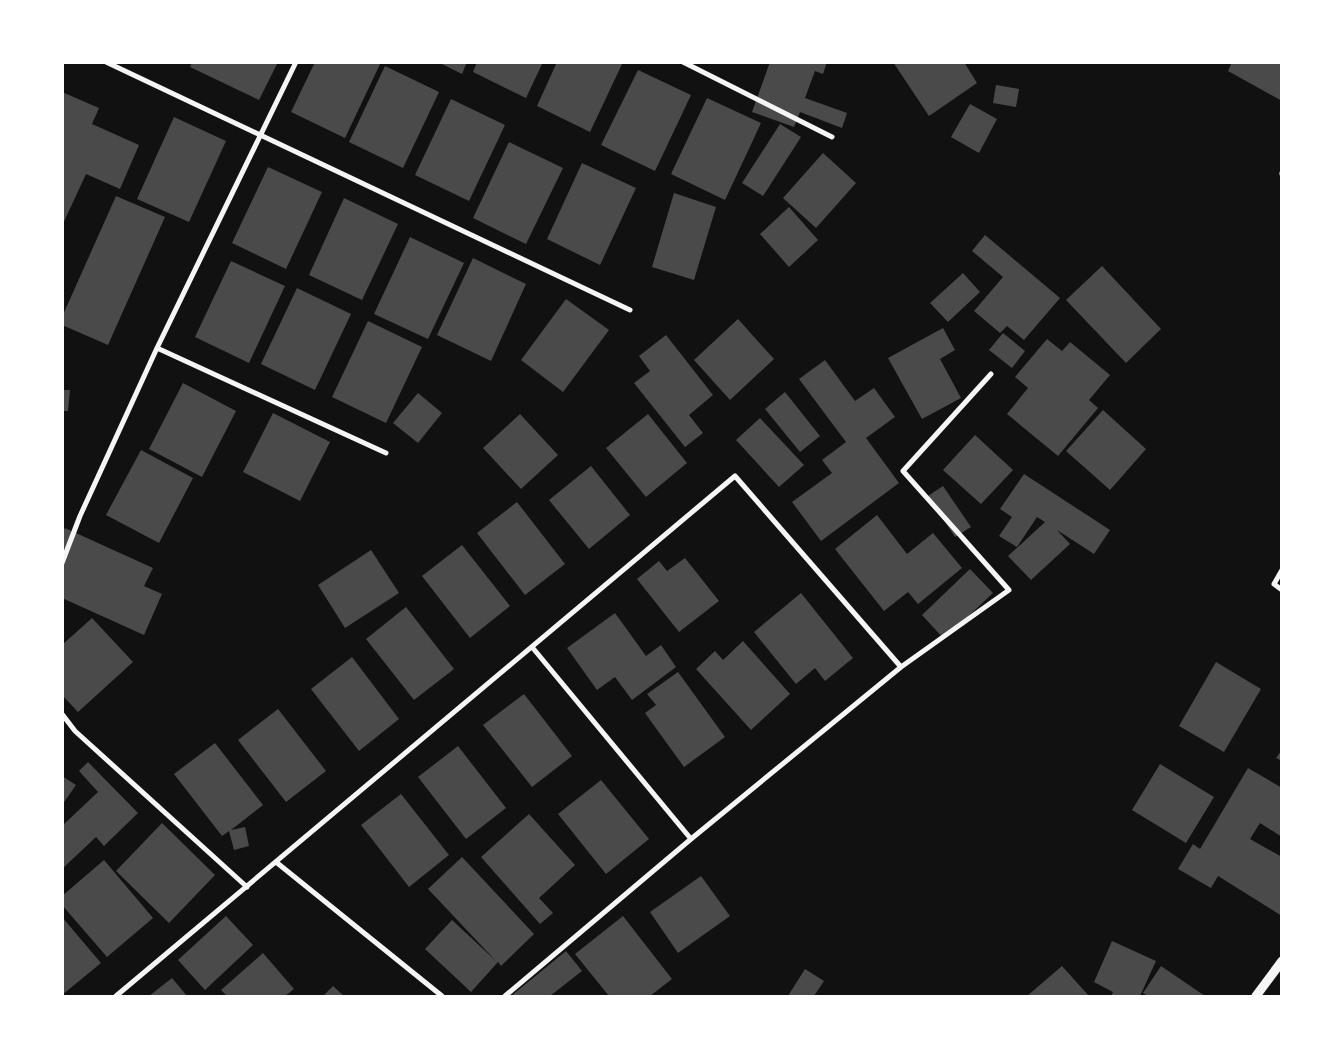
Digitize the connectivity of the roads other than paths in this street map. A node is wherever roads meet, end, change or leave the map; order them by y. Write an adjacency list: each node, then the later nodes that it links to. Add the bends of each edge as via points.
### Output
1 (106, 62): 4 (street)
2 (296, 62): 4 (street)
3 (683, 62): 5 (street)
4 (260, 136): 6 (street); 7 (street)
5 (832, 137)
6 (630, 310)
7 (157, 348): 9 (street); 10 (street, via 80,516)
8 (991, 374): 14 (street, via 903,471 1009,590)
9 (386, 453)
10 (62, 563)
11 (1282, 570): 12 (street, via 1274,584)
12 (1282, 590)
13 (532, 647): 14 (street, via 736,476); 16 (street); 17 (street)
14 (902, 667): 16 (street)
15 (62, 714): 18 (street, via 76,731)
16 (691, 839): 22 (street)
17 (276, 862): 18 (street); 21 (street)
18 (247, 887): 20 (street)
19 (1282, 960): 23 (street)
20 (116, 996)
21 (442, 996)
22 (505, 996)
23 (1256, 996)

